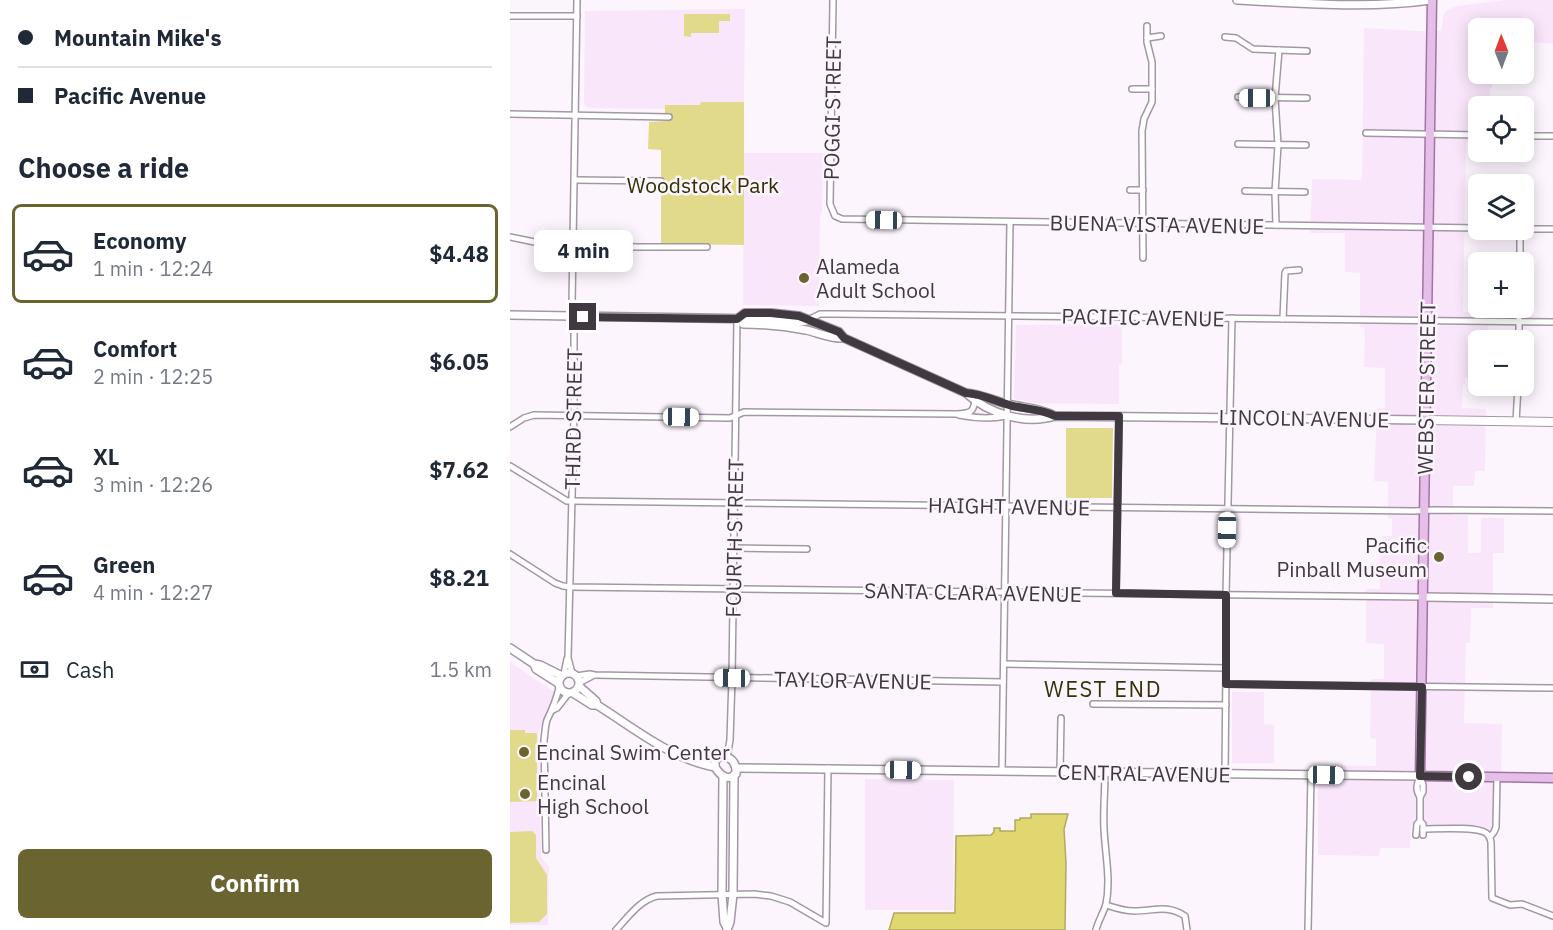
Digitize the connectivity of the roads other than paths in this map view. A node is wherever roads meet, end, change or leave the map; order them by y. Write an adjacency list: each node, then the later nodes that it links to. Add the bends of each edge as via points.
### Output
1 (577, 0): 6 (street, THIRD STREET)
2 (833, 0): 36 (street, POGGI STREET, via 830,204)
3 (1237, 0): 4 (street, via 1338,5)
4 (1431, 0): 22 (main road, WEBSTER STREET)
5 (510, 16): 6 (street)
6 (577, 16): 19 (street, THIRD STREET)
7 (1147, 26): 10 (street)
8 (1161, 36): 10 (street)
9 (1225, 37): 11 (street, via 1236,38 1253,49)
10 (1147, 38): 14 (street)
11 (1279, 50): 12 (street); 16 (street)
12 (1307, 51)
13 (1132, 89): 14 (street)
14 (1152, 89): 32 (street, via 1152,102 1142,131)
15 (1238, 97): 16 (street)
16 (1275, 98): 17 (street); 27 (street)
17 (1307, 98)
18 (510, 114): 19 (street)
19 (575, 115): 20 (street); 29 (street, THIRD STREET)
20 (669, 117)
21 (1366, 133): 22 (street)
22 (1430, 135): 23 (street); 40 (main road, WEBSTER STREET)
23 (1468, 135)
24 (1534, 136): 25 (street)
25 (1553, 136)
26 (1238, 144): 27 (street)
27 (1278, 145): 28 (street); 34 (street)
28 (1306, 145)
29 (574, 180): 30 (street); 45 (street, THIRD STREET)
30 (661, 181)
31 (1130, 190): 32 (street)
32 (1143, 190): 38 (street)
33 (1245, 191): 34 (street)
34 (1275, 192): 35 (street); 39 (street)
35 (1305, 192)
36 (836, 216): 37 (street, BUENA VISTA AVENUE)
37 (1010, 222): 38 (street, BUENA VISTA AVENUE); 50 (street)
38 (1143, 224): 39 (street, BUENA VISTA AVENUE); 47 (street)
39 (1276, 225): 40 (street, BUENA VISTA AVENUE)
40 (1428, 228): 41 (street, BUENA VISTA AVENUE); 57 (main road, WEBSTER STREET)
41 (1468, 228)
42 (1534, 229): 43 (street)
43 (1553, 229)
44 (510, 237): 45 (street)
45 (573, 246): 46 (street); 51 (street, THIRD STREET)
46 (707, 247)
47 (1143, 258)
48 (1299, 270): 56 (street, via 1284,273)
49 (510, 315): 51 (street)
50 (1008, 316): 52 (street, PACIFIC AVENUE); 55 (street, PACIFIC AVENUE, via 820,314); 65 (street)
51 (574, 317): 54 (street); 69 (street, THIRD STREET)
52 (1232, 318): 56 (street, PACIFIC AVENUE); 73 (street)
53 (1519, 318): 58 (street)
54 (737, 319): 55 (street); 61 (street, via 743,324 773,325); 67 (street, FOURTH STREET)
55 (810, 319): 61 (street)
56 (1283, 319): 57 (street, PACIFIC AVENUE)
57 (1426, 320): 58 (street, PACIFIC AVENUE); 74 (main road, WEBSTER STREET)
58 (1519, 322): 59 (street, PACIFIC AVENUE); 60 (street)
59 (1553, 322)
60 (1519, 330)
61 (844, 338): 62 (street)
62 (966, 393): 64 (street); 65 (street, LINCOLN AVENUE)
63 (1517, 396): 75 (street)
64 (975, 401): 68 (street, via 970,412); 70 (street)
65 (1006, 404): 66 (street, LINCOLN AVENUE); 70 (street)
66 (1038, 410): 70 (street); 71 (street, LINCOLN AVENUE)
67 (737, 414): 68 (street, LINCOLN AVENUE); 69 (street, LINCOLN AVENUE, via 730,418); 80 (street, FOURTH STREET)
68 (955, 414): 70 (street, LINCOLN AVENUE)
69 (574, 415): 77 (street, LINCOLN AVENUE, via 534,415); 79 (street, THIRD STREET)
70 (1006, 416): 71 (street, LINCOLN AVENUE); 81 (street)
71 (1055, 416): 72 (street, LINCOLN AVENUE)
72 (1119, 416): 73 (street, LINCOLN AVENUE); 82 (street)
73 (1230, 417): 74 (street, LINCOLN AVENUE); 83 (street)
74 (1425, 420): 75 (main road, LINCOLN AVENUE); 84 (main road, WEBSTER STREET)
75 (1516, 422): 76 (main road, LINCOLN AVENUE)
76 (1553, 422)
77 (510, 427)
78 (510, 465): 79 (street, HAIGHT AVENUE)
79 (572, 501): 80 (street, HAIGHT AVENUE); 89 (street, THIRD STREET)
80 (735, 502): 81 (street, HAIGHT AVENUE); 86 (street, FOURTH STREET)
81 (1006, 506): 82 (street, HAIGHT AVENUE); 91 (street)
82 (1117, 507): 83 (street, HAIGHT AVENUE); 92 (street)
83 (1227, 509): 84 (street, HAIGHT AVENUE); 93 (street)
84 (1424, 511): 85 (street, HAIGHT AVENUE); 94 (main road, WEBSTER STREET)
85 (1553, 512)
86 (734, 548): 87 (street); 90 (street, FOURTH STREET)
87 (807, 549)
88 (510, 554): 89 (street, SANTA CLARA AVENUE, via 555,583)
89 (571, 587): 90 (street, SANTA CLARA AVENUE); 100 (street, THIRD STREET)
90 (734, 589): 91 (street, SANTA CLARA AVENUE); 99 (street, FOURTH STREET)
91 (1005, 592): 92 (street, SANTA CLARA AVENUE); 97 (street)
92 (1116, 593): 93 (street, SANTA CLARA AVENUE)
93 (1226, 595): 94 (street, SANTA CLARA AVENUE); 98 (street)
94 (1423, 597): 95 (street, SANTA CLARA AVENUE); 103 (main road, WEBSTER STREET)
95 (1553, 599)
96 (510, 648): 100 (street, via 536,669)
97 (1004, 664): 98 (street); 101 (street)
98 (1226, 668): 102 (street)
99 (732, 678): 100 (street, TAYLOR AVENUE, via 594,675); 101 (street, TAYLOR AVENUE); 112 (street, FOURTH STREET)
100 (569, 680): 105 (street); 105 (street, via 565,693); 107 (street); 109 (street)
101 (1004, 682): 117 (street)
102 (1226, 684): 103 (street); 108 (street)
103 (1422, 687): 104 (street); 123 (main road, WEBSTER STREET)
104 (1553, 688)
105 (571, 693): 107 (street); 109 (street)
106 (1093, 704): 108 (street)
107 (597, 705): 111 (street)
108 (1226, 705): 120 (street)
109 (553, 710): 129 (street, via 546,722 544,740)
110 (1060, 718): 118 (street)
111 (675, 752): 113 (street); 114 (street, via 695,763)
112 (727, 757): 113 (street); 116 (street, via 734,762)
113 (717, 758): 114 (street)
114 (715, 767): 122 (street)
115 (828, 768): 116 (street, CENTRAL AVENUE); 117 (street, CENTRAL AVENUE); 131 (street, via 826,923 771,896)
116 (735, 771): 122 (street, via 728,778); 131 (street)
117 (1002, 771): 118 (street, CENTRAL AVENUE)
118 (1060, 772): 119 (street, CENTRAL AVENUE)
119 (1105, 772): 120 (street, CENTRAL AVENUE); 132 (street)
120 (1225, 774): 121 (street, CENTRAL AVENUE)
121 (1311, 775): 123 (street, CENTRAL AVENUE); 138 (street)
122 (723, 776): 130 (street)
123 (1420, 776): 124 (main road, CENTRAL AVENUE); 126 (street, WEBSTER STREET)
124 (1497, 777): 125 (main road, CENTRAL AVENUE); 128 (street, via 1496,827)
125 (1553, 778)
126 (1420, 821): 127 (street, WEBSTER STREET); 127 (street, WEBSTER STREET, via 1417,824)
127 (1421, 833): 128 (street, via 1472,830)
128 (1490, 837): 133 (street, via 1492,898)
129 (546, 850)
130 (722, 894): 131 (street); 134 (street); 135 (street, via 648,898)
131 (733, 894): 134 (street)
132 (1106, 905): 136 (street); 137 (street, via 1131,911 1176,910 1185,916)
133 (1553, 916)
134 (727, 929)
135 (616, 930)
136 (1096, 930)
137 (1187, 930)
138 (1308, 930)

